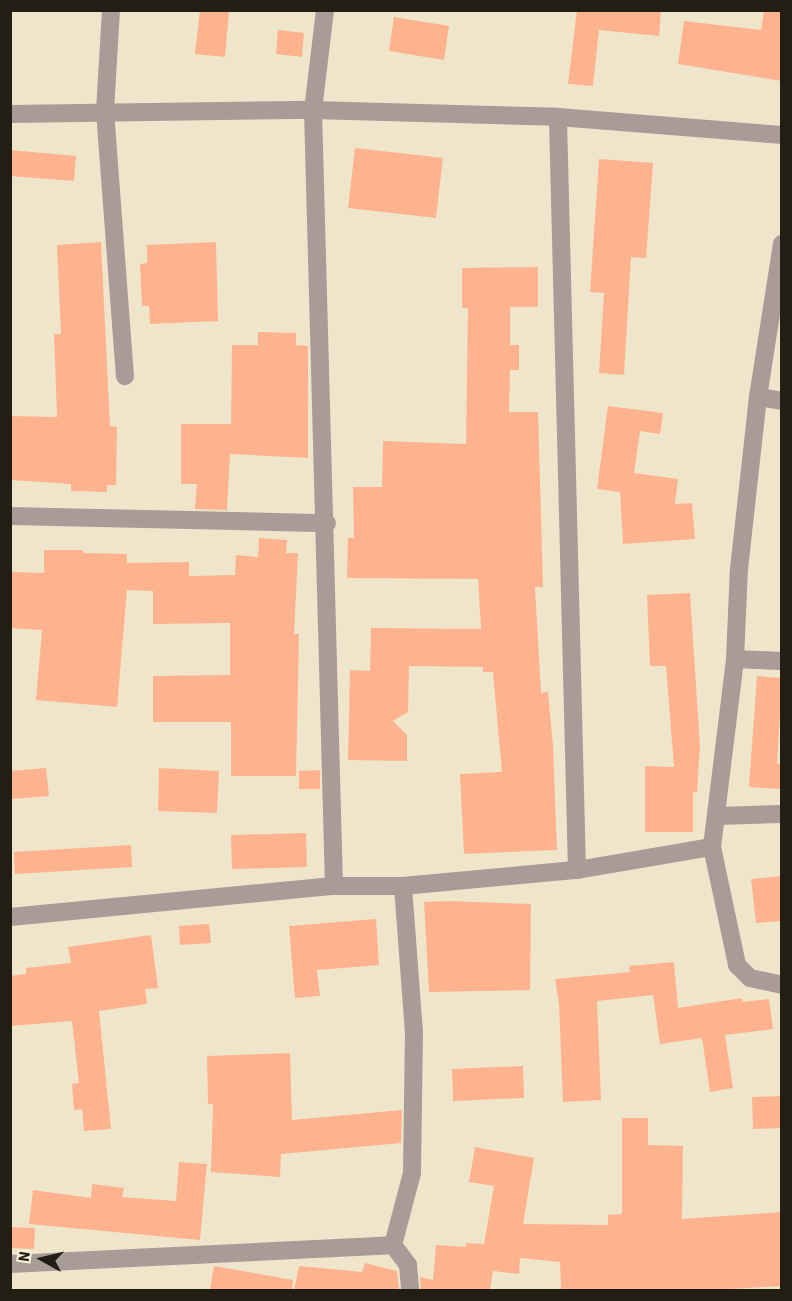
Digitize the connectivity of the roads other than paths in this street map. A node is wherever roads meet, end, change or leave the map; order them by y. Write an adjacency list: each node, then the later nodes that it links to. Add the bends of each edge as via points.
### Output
1 (111, 10): 4 (street)
2 (325, 10): 3 (street)
3 (313, 110): 4 (street); 6 (street); 13 (street)
4 (105, 111): 5 (street); 9 (street)
5 (10, 114)
6 (558, 117): 7 (street); 19 (street)
7 (782, 135)
8 (782, 244): 10 (street)
9 (124, 376)
10 (758, 398): 11 (street); 14 (street, via 739,569)
11 (782, 401)
12 (10, 516): 13 (street)
13 (327, 522): 20 (street)
14 (735, 659): 15 (street); 17 (street)
15 (782, 661)
16 (782, 814): 17 (street)
17 (718, 816): 18 (street)
18 (712, 847): 19 (street); 23 (street, via 737,966 750,978)
19 (578, 870): 21 (street)
20 (334, 886): 21 (street); 22 (street)
21 (404, 886): 24 (street, via 414,1033 412,1173)
22 (10, 917)
23 (782, 985)
24 (393, 1245): 25 (street); 26 (street, via 408,1265)
25 (10, 1264)
26 (410, 1290)

